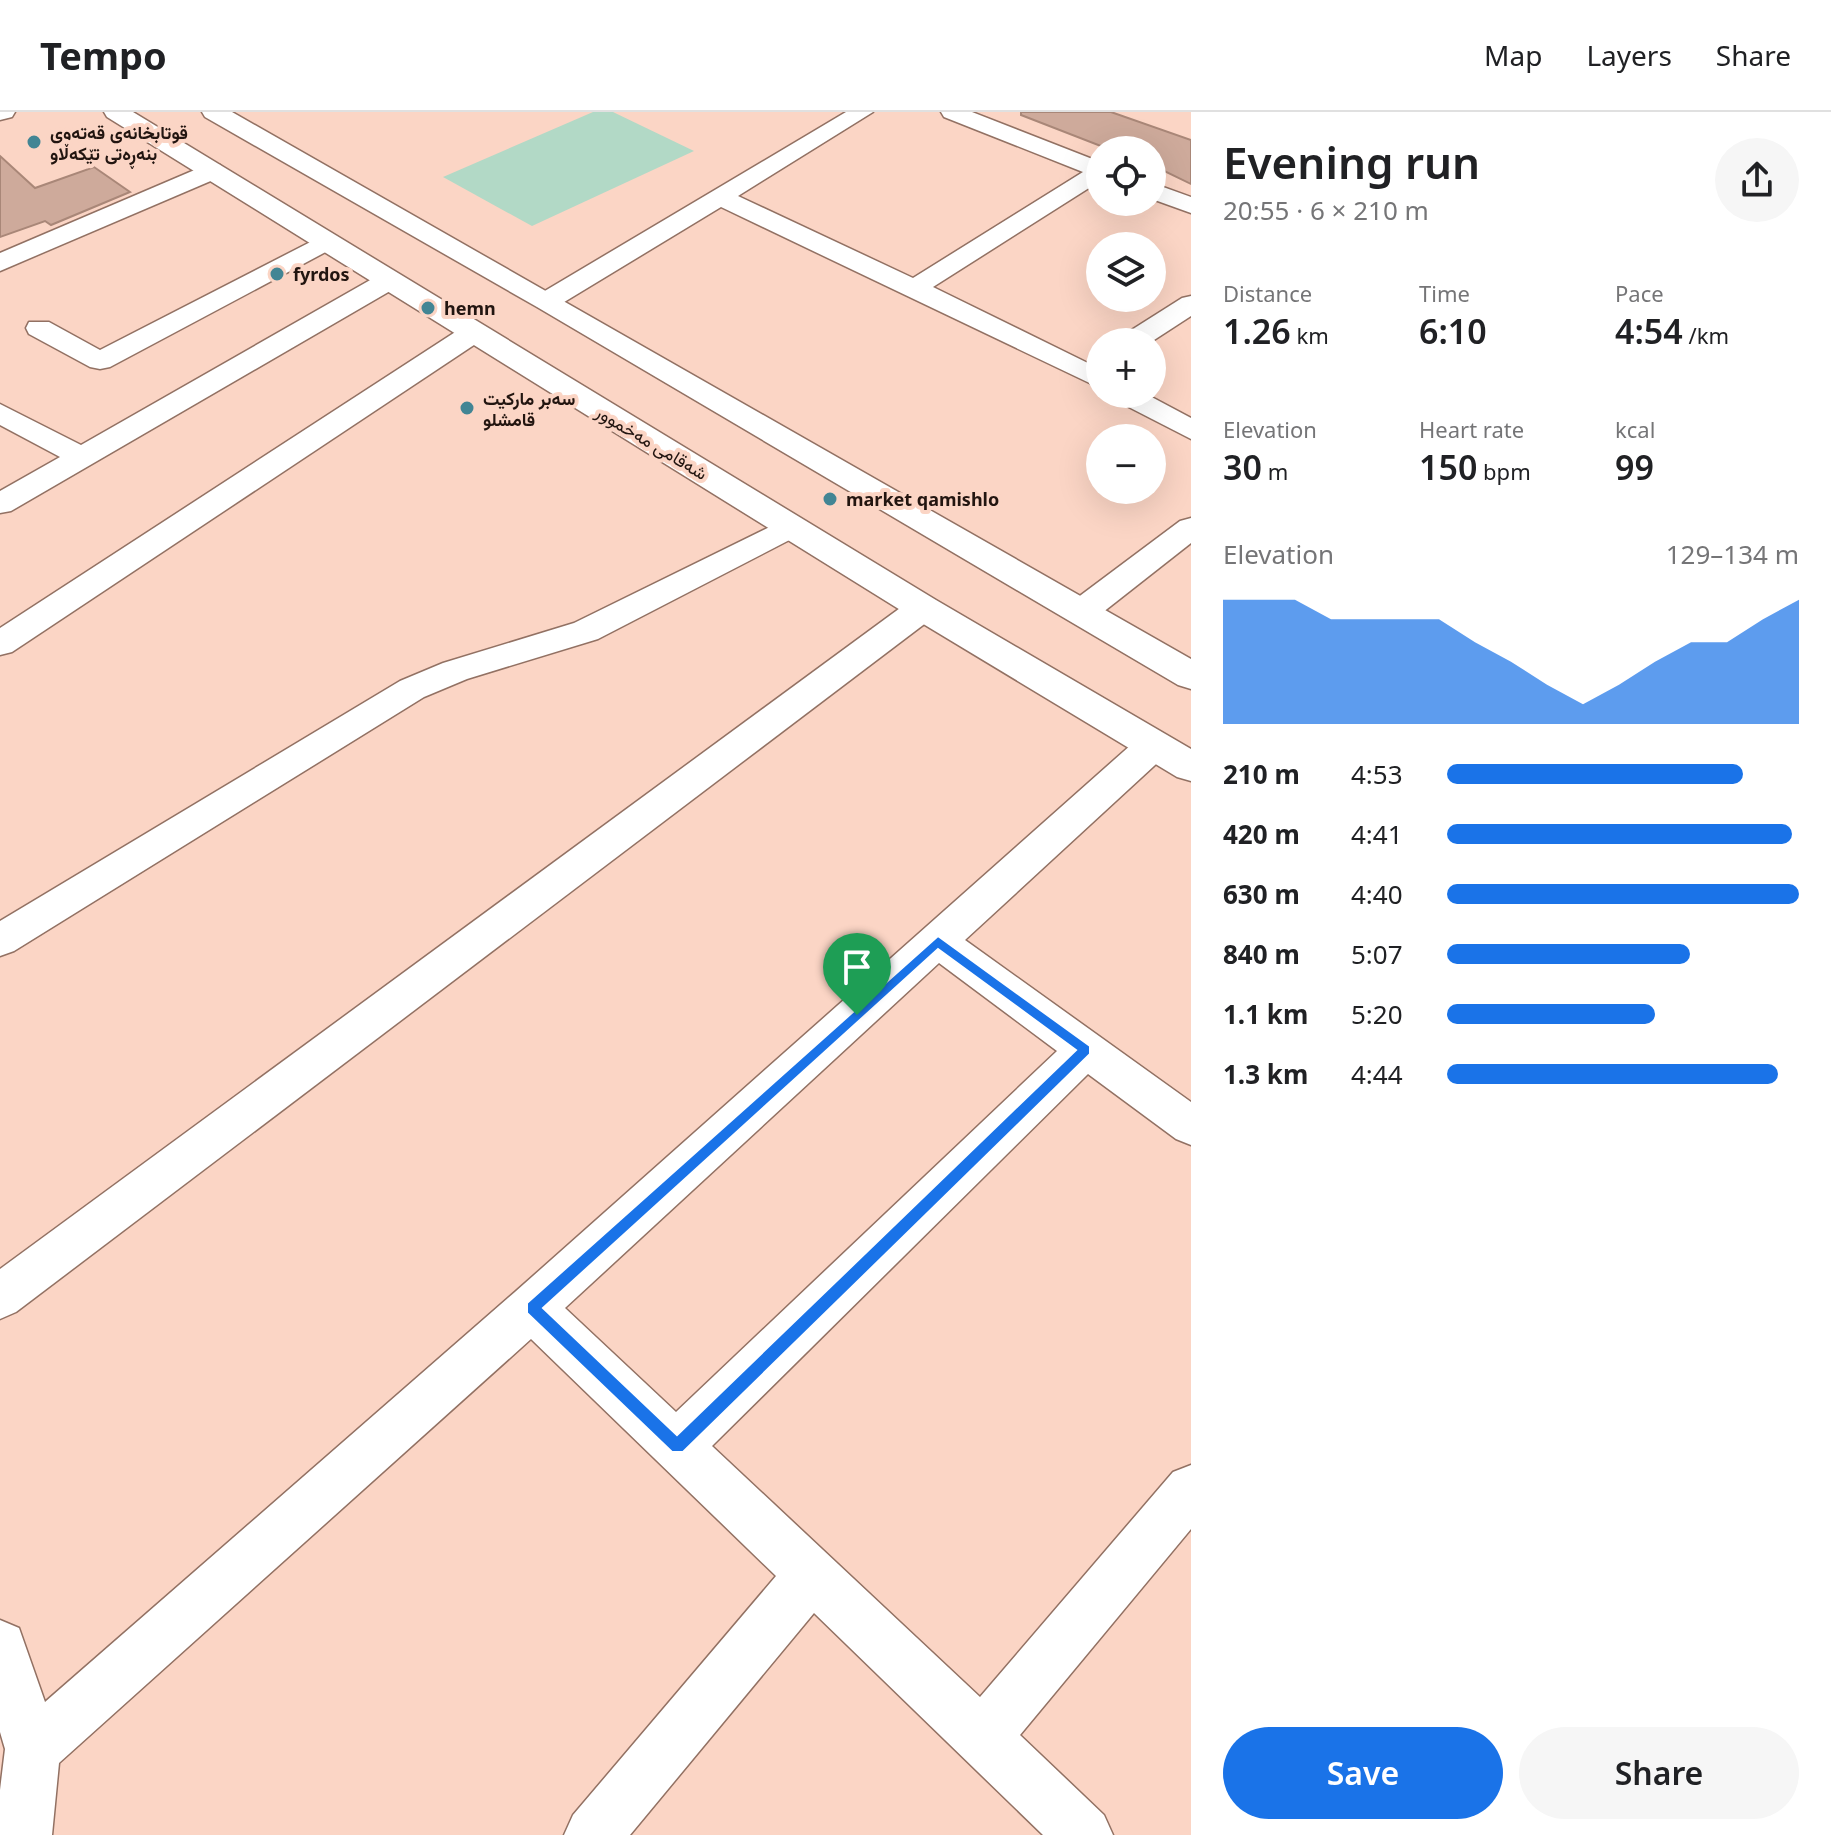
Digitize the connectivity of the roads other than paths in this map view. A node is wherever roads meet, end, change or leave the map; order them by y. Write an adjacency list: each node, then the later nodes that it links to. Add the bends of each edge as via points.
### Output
1 (862, 112): 9 (street)
2 (952, 112): 5 (street)
3 (121, 115): 4 (main road, شەقامی مەخموور)
4 (186, 118): 6 (main road, شەقامی مەخموور); 15 (main road, شەقامی مەخموور)
5 (1086, 165)
6 (211, 171): 11 (main road, شەقامی مەخموور); 12 (main road)
7 (1086, 179): 14 (street)
8 (1166, 196): 10 (street)
9 (720, 197): 14 (street); 15 (street)
10 (1191, 206)
11 (326, 242): 13 (main road, شەقامی مەخموور); 17 (street, via 100,361)
12 (0, 263)
13 (388, 281): 19 (main road, شەقامی مەخموور); 24 (street)
14 (914, 288): 20 (street)
15 (547, 301): 29 (main road, شەقامی مەخموور)
16 (1191, 304): 18 (street)
17 (39, 328)
18 (1154, 328)
19 (473, 333): 26 (main road, شەقامی مەخموور); 30 (street)
20 (1086, 368)
21 (1151, 408): 23 (street)
22 (0, 413): 24 (street)
23 (1191, 430)
24 (81, 457): 25 (street)
25 (0, 504)
26 (790, 527): 28 (main road, شەقامی مەخموور); 33 (street, via 586,631 412,689)
27 (1191, 528): 29 (street)
28 (923, 608): 32 (main road, شەقامی مەخموور); 37 (street)
29 (1081, 612): 31 (main road, شەقامی مەخموور)
30 (0, 644)
31 (1191, 676)
32 (1173, 756): 34 (street)
33 (0, 940)
34 (938, 941): 35 (street); 38 (street)
35 (1085, 1050): 36 (street); 39 (street)
36 (1191, 1126)
37 (0, 1297)
38 (532, 1308): 39 (street); 44 (street)
39 (677, 1446): 41 (street)
40 (1191, 1490): 43 (street)
41 (811, 1575): 43 (street); 46 (street)
42 (0, 1647): 44 (street)
43 (982, 1737): 47 (street)
44 (33, 1749): 45 (street)
45 (23, 1835)
46 (593, 1835)
47 (1084, 1835)

